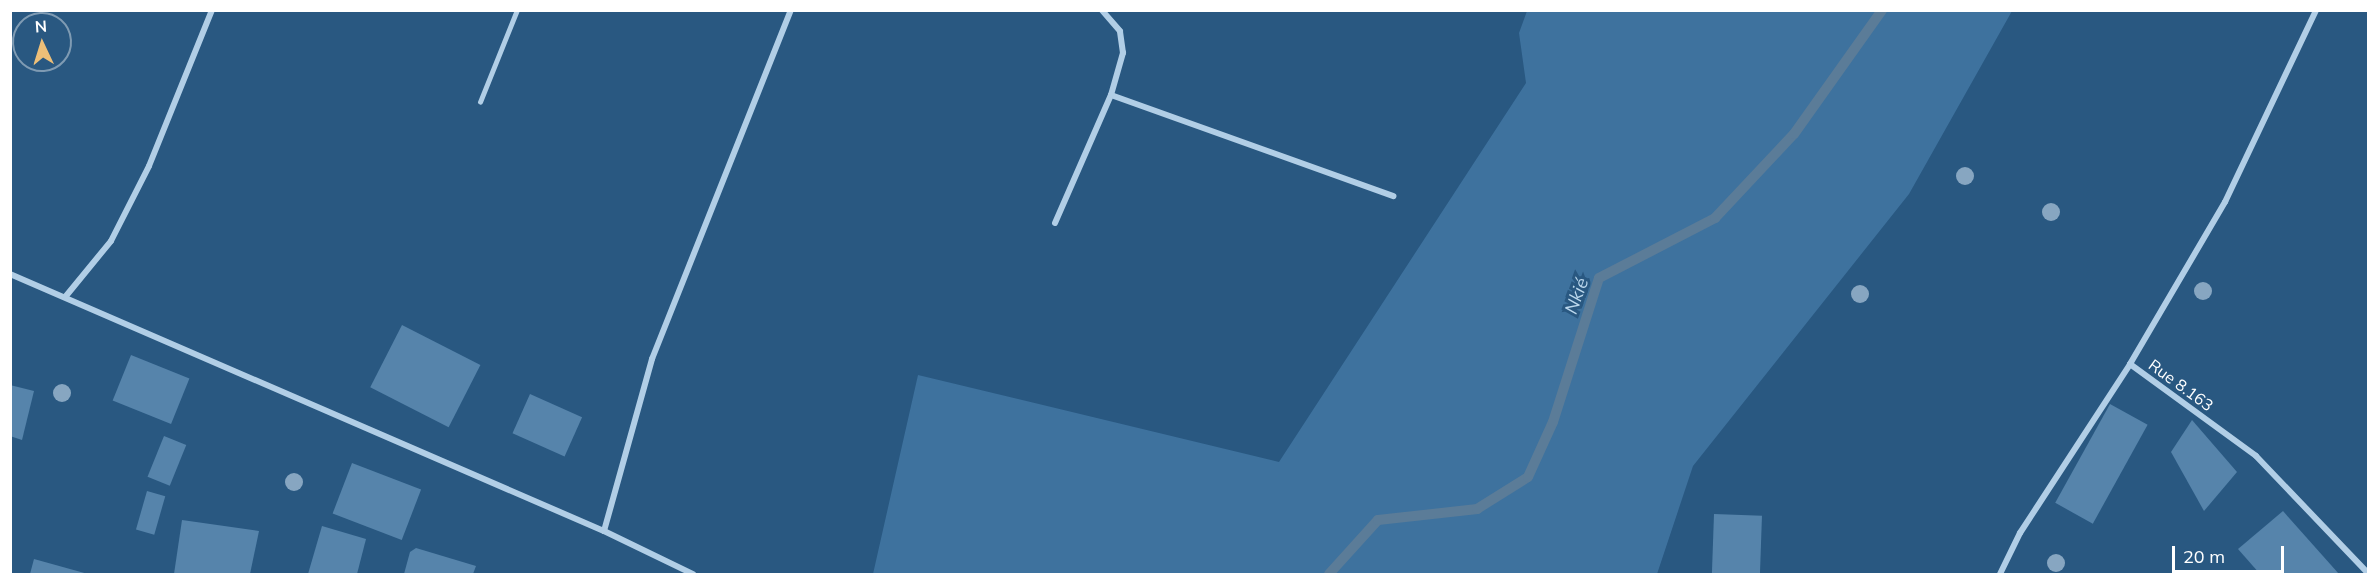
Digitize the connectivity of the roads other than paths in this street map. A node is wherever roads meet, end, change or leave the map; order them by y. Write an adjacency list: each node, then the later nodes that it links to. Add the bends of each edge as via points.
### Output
1 (212, 10): 11 (street, via 149,166 111,241)
2 (517, 10): 7 (lane)
3 (791, 10): 13 (street, via 652,360)
4 (1102, 10): 6 (street, via 1120,31 1123,53)
5 (2316, 10): 12 (street, via 2225,202)
6 (1111, 95): 8 (street); 9 (street)
7 (480, 102)
8 (1393, 196)
9 (1055, 223)
10 (10, 274): 11 (street)
11 (66, 296): 13 (street)
12 (2130, 364): 14 (street, Rue 8.163, via 2256,456); 16 (street, Rue 8.163, via 2020,533)
13 (604, 531): 15 (street)
14 (2368, 573)
15 (693, 574)
16 (2000, 574)

